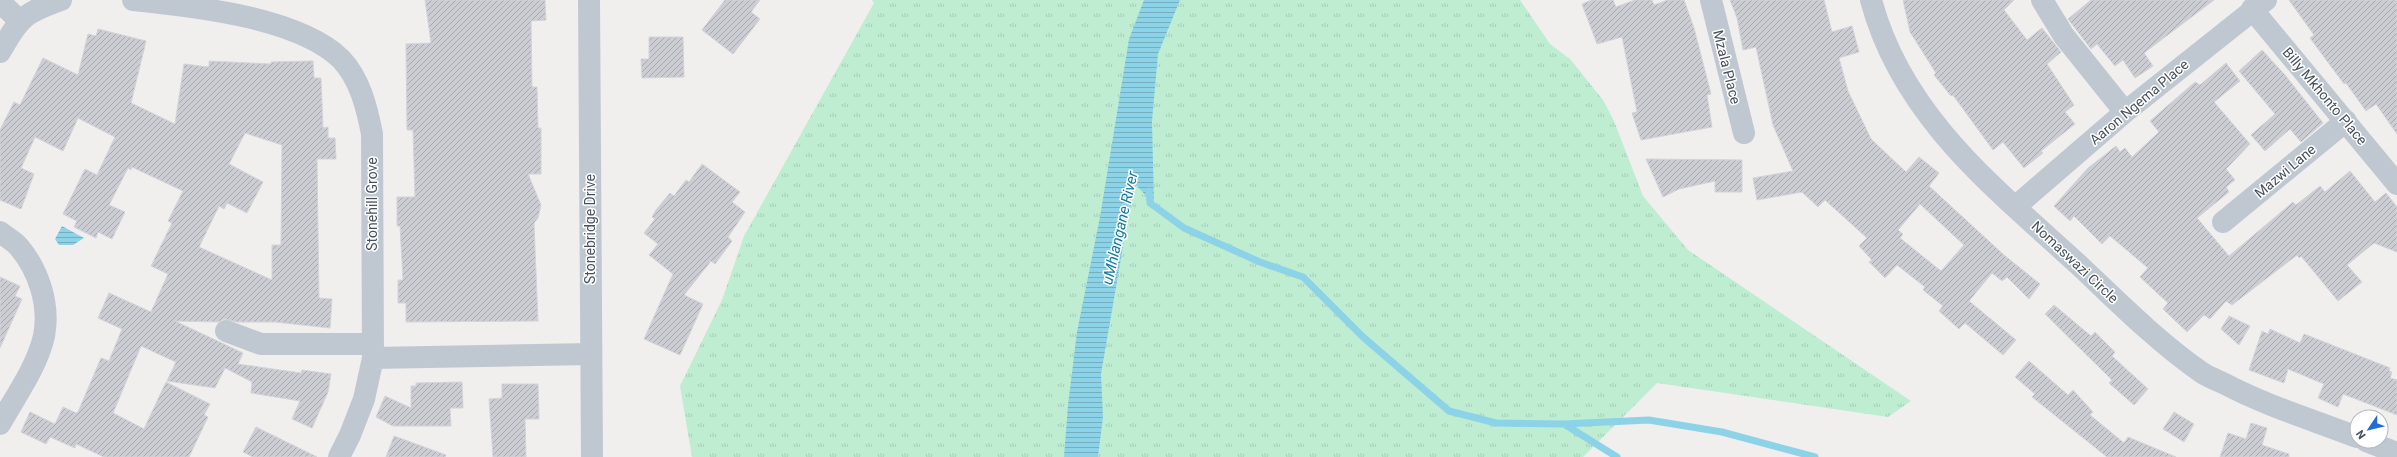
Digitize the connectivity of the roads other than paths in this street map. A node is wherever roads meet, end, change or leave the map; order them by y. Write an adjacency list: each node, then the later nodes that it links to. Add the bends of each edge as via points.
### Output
1 (61, 0): 9 (street, via 37,9)
2 (133, 0): 19 (street, Stonehill Grove, via 232,14 281,27 317,41 341,60 355,78 366,107 372,134)
3 (590, 0): 20 (street, Stonebridge Drive)
4 (1711, 0): 13 (street, Mzala Place)
5 (1871, 0): 15 (street, Nomaswazi Circle, via 1889,50 1919,103 1964,159)
6 (2042, 0): 11 (street, via 2064,36)
7 (0, 2): 9 (street)
8 (2259, 5): 11 (street, Aaron Ngema Place); 12 (street, Billy Mkhonto Place)
9 (19, 20): 10 (street)
10 (0, 52)
11 (2125, 112): 15 (street, Aaron Ngema Place)
12 (2346, 121): 14 (street, Billy Mkhonto Place); 16 (street, Mazwi Lane)
13 (1744, 133)
14 (2397, 184)
15 (2015, 207): 22 (street, Nomaswazi Circle, via 2131,314 2202,372 2246,395)
16 (2223, 222)
17 (0, 232): 21 (street, via 19,246 35,273 44,296 46,316 44,337 32,366)
18 (226, 331): 19 (street, via 261,344)
19 (373, 351): 20 (street); 25 (street, Stonehill Grove, via 364,399)
20 (591, 354): 26 (street, Stonebridge Drive)
21 (0, 424)
22 (2349, 435)
23 (2387, 449): 24 (street)
24 (2397, 453)
25 (339, 457)
26 (592, 457)

